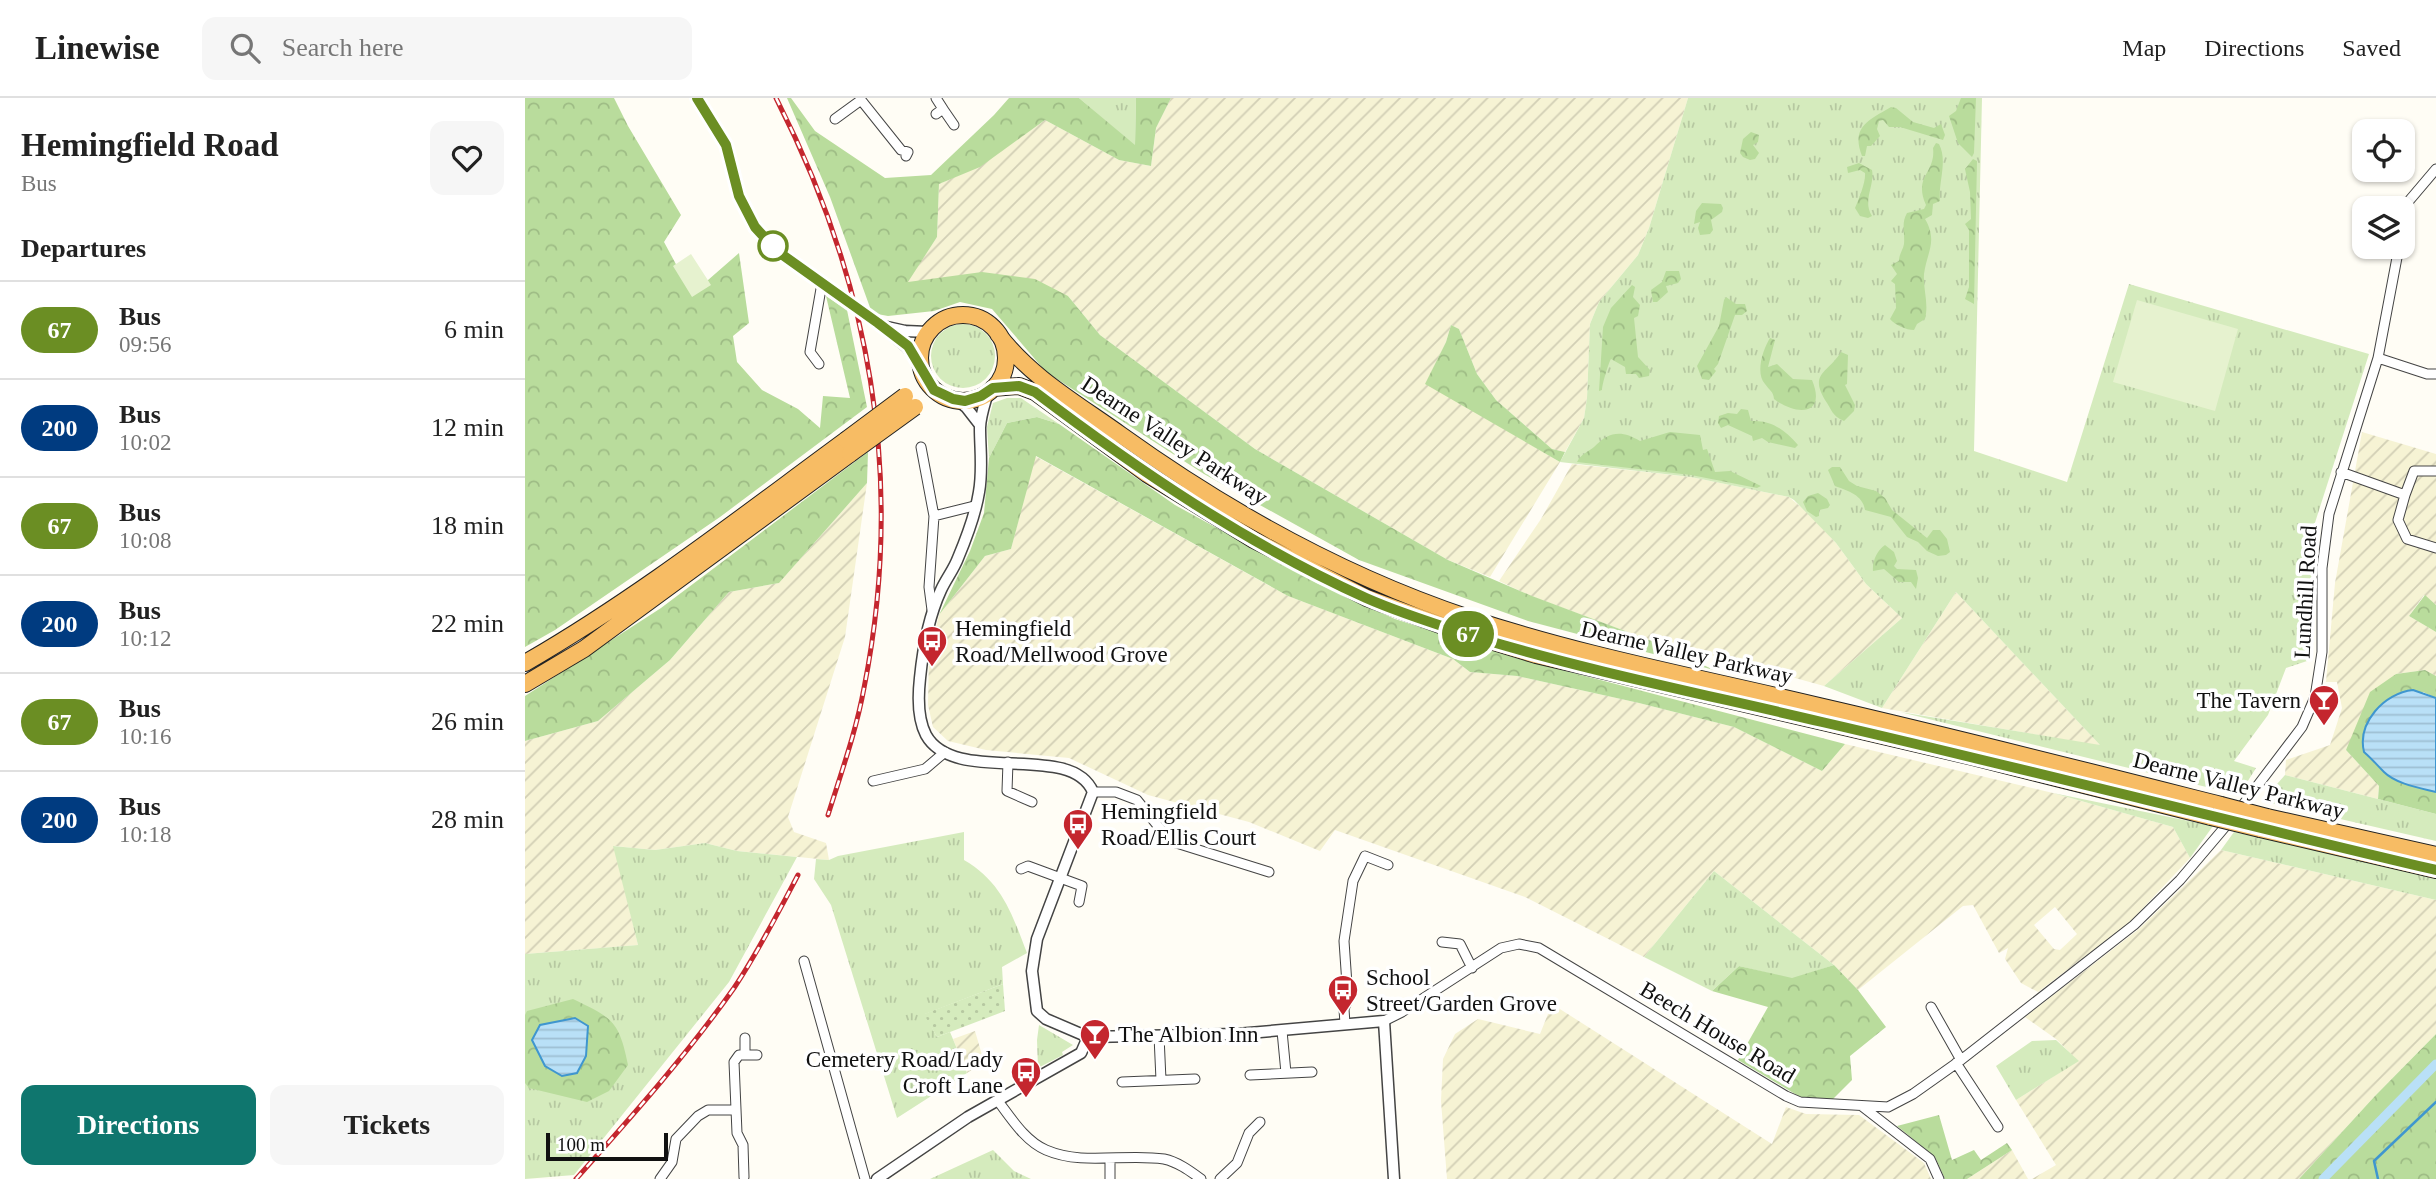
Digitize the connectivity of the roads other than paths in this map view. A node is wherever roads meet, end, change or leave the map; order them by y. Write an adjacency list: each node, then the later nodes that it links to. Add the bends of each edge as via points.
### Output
1 (697, 98): 10 (street, via 726,145 739,196 755,227 777,251)
2 (936, 98): 5 (street, via 940,111)
3 (862, 99): 4 (street); 6 (street, via 901,150 908,152)
4 (835, 119)
5 (954, 125)
6 (906, 156)
7 (2436, 169): 8 (street)
8 (2413, 196)
9 (2397, 259): 14 (street, Lundhill Road)
10 (822, 284): 11 (street, bridge); 15 (street, via 810,352)
11 (880, 324): 12 (street); 16 (street, via 908,346)
12 (928, 332): 13 (highway, via 943,320 963,315 983,320); 16 (highway, via 921,348)
13 (998, 334): 18 (highway, via 1005,362); 38 (highway, Dearne Valley Parkway, via 1038,375 1158,461 1271,529 1367,578 1468,618 1555,644 1971,741)
14 (2378, 358): 17 (street); 25 (street, Lundhill Road)
15 (819, 364)
16 (921, 369): 19 (highway, via 934,390); 20 (highway)
17 (2436, 374)
18 (991, 390): 19 (highway, via 973,399); 21 (street); 38 (highway, Dearne Valley Parkway, via 1019,386 1035,392 1147,474 1254,540 1367,598 1442,625 1536,655)
19 (955, 400): 20 (highway); 21 (street)
20 (910, 401): 22 (highway, bridge)
21 (980, 425): 27 (street, via 979,494)
22 (848, 447): 31 (highway, via 659,578); 32 (highway, via 584,649)
23 (921, 447): 28 (street)
24 (2436, 471): 26 (street, via 2414,471)
25 (2341, 472): 26 (street); 40 (street, Lundhill Road, via 2329,514 2322,568 2322,652 2315,697 2302,727)
26 (2405, 495): 29 (street, via 2398,520 2407,539)
27 (974, 506): 28 (street); 30 (street, via 958,559)
28 (934, 516): 30 (street, via 929,587)
29 (2436, 548)
30 (932, 612): 33 (street, via 924,643 920,717 927,737)
31 (525, 663)
32 (525, 684)
33 (945, 752): 34 (street, via 971,762); 35 (street, via 925,769)
34 (1008, 762): 36 (street, via 1080,775); 37 (street, via 1007,791)
35 (873, 781)
36 (1093, 792): 45 (street, via 1116,792 1137,800 1170,841); 46 (street)
37 (1032, 802)
38 (2216, 811): 39 (highway, Dearne Valley Parkway, bridge)
39 (2263, 823): 41 (highway, Dearne Valley Parkway); 44 (highway, Dearne Valley Parkway)
40 (2219, 834): 60 (street, Beech House Road, via 2134,925)
41 (2436, 855)
42 (1388, 865): 53 (street, via 1365,856 1353,881 1344,941)
43 (1021, 869): 46 (street, via 1028,866)
44 (2436, 870)
45 (1269, 872)
46 (1061, 879): 47 (street, via 1082,886); 56 (street, via 1037,939 1032,971 1037,1011)
47 (1079, 902)
48 (1442, 942): 50 (street, via 1460,944)
49 (804, 961): 75 (street)
50 (1472, 968): 52 (street, Beech House Road); 68 (street, Beech House Road, via 1501,948 1519,944 1539,948 1786,1096 1800,1102)
51 (1931, 1007): 60 (street)
52 (1384, 1021): 53 (street); 80 (street)
53 (1345, 1024): 54 (street)
54 (1282, 1031): 55 (street); 62 (street)
55 (1159, 1036): 56 (street); 65 (street)
56 (1088, 1037): 67 (street, via 1081,1054)
57 (745, 1038): 58 (street)
58 (745, 1055): 59 (street); 69 (street, via 736,1056 734,1062)
59 (757, 1055)
60 (1958, 1062): 68 (street, Beech House Road, via 1888,1107); 71 (street)
61 (1312, 1072): 62 (street)
62 (1286, 1073): 63 (street)
63 (1250, 1075)
64 (1195, 1079): 65 (street)
65 (1161, 1080): 66 (street)
66 (1122, 1082)
67 (998, 1101): 72 (street, via 1020,1130 1044,1149 1068,1157); 76 (street, via 968,1116)
68 (1863, 1107): 81 (street, via 1930,1159)
69 (735, 1110): 73 (street); 74 (street, via 708,1110 698,1116 676,1139 672,1163)
70 (1260, 1122): 79 (street, via 1249,1133 1237,1163)
71 (1998, 1127)
72 (1110, 1158): 77 (street); 78 (street, via 1164,1160)
73 (744, 1177)
74 (660, 1179)
75 (865, 1179)
76 (877, 1179)
77 (1110, 1179)
78 (1202, 1179)
79 (1220, 1179)
80 (1394, 1179)
81 (1939, 1179)

